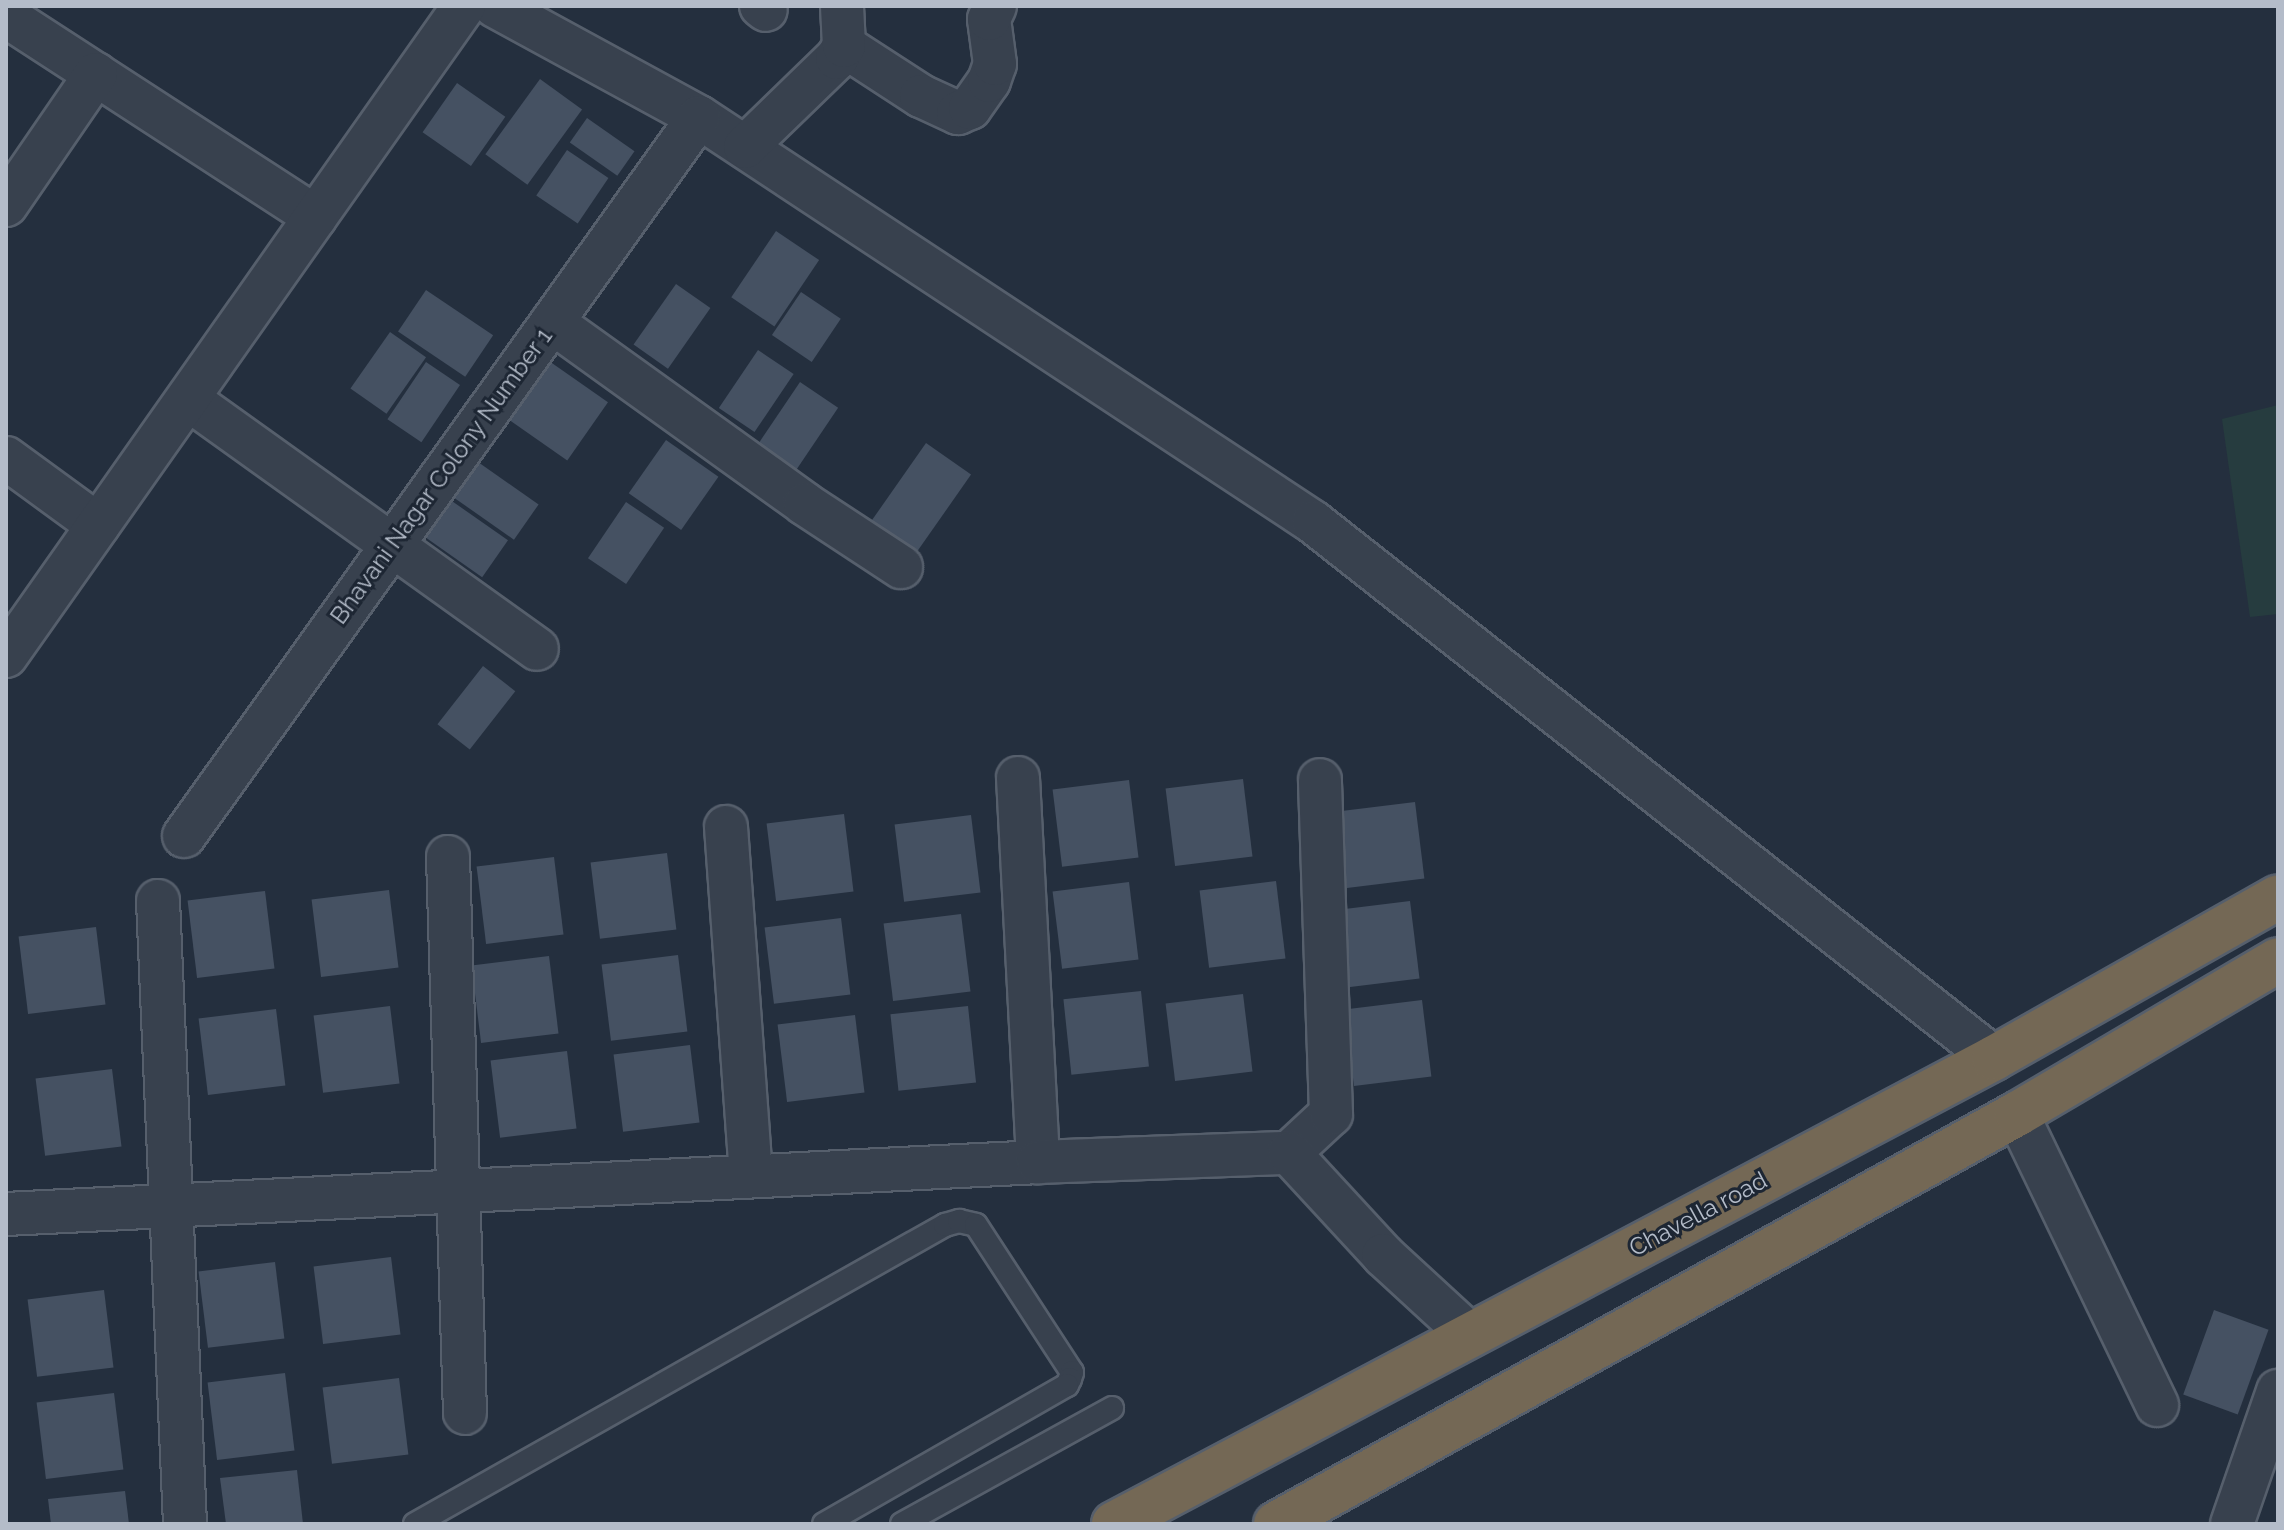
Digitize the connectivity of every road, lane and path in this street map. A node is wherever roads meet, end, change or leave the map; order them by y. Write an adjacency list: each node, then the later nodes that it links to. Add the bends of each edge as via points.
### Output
1 (464, 6): 10 (street)
2 (495, 6): 7 (street)
3 (995, 6): 5 (street, via 989,19 995,47 989,81 970,108 958,113 921,96)
4 (6, 16): 6 (street)
5 (843, 26): 8 (street, via 837,58)
6 (96, 74): 9 (street); 10 (street)
7 (699, 117): 8 (street); 11 (street, Bhavani Nagar Colony Number 1)
8 (745, 147): 27 (street, via 1313,522)
9 (6, 205)
10 (316, 217): 12 (street)
11 (552, 322): 15 (street, Bhavani Nagar Colony Number 1); 16 (street)
12 (188, 399): 14 (street); 15 (street)
13 (6, 458): 14 (street)
14 (98, 525): 18 (street)
15 (392, 545): 17 (street); 22 (street, Bhavani Nagar Colony Number 1)
16 (901, 567)
17 (537, 649)
18 (6, 656)
19 (1018, 778): 30 (street)
20 (1320, 780): 29 (street, via 1331,1114)
21 (726, 827): 31 (street)
22 (184, 836)
23 (448, 857): 32 (street)
24 (2278, 897): 27 (highway, Chavella road)
25 (158, 901): 33 (street)
26 (2278, 960): 28 (highway)
27 (1994, 1058): 35 (highway, Chavella road)
28 (2017, 1114): 37 (street); 45 (highway)
29 (1289, 1153): 30 (street); 35 (street, via 1383,1255)
30 (1038, 1162): 31 (street)
31 (751, 1176): 32 (street)
32 (458, 1191): 33 (street); 39 (street)
33 (171, 1206): 34 (street); 40 (street)
34 (6, 1214)
35 (1469, 1334): 44 (highway, Chavella road)
36 (2278, 1391): 46 (street)
37 (2157, 1405)
38 (1112, 1408): 43 (lane)
39 (465, 1413)
40 (185, 1524)
41 (415, 1524): 42 (lane, via 945,1225 976,1225 1072,1372 1067,1385)
42 (824, 1524)
43 (902, 1524)
44 (1114, 1524)
45 (1276, 1524)
46 (2232, 1524)

